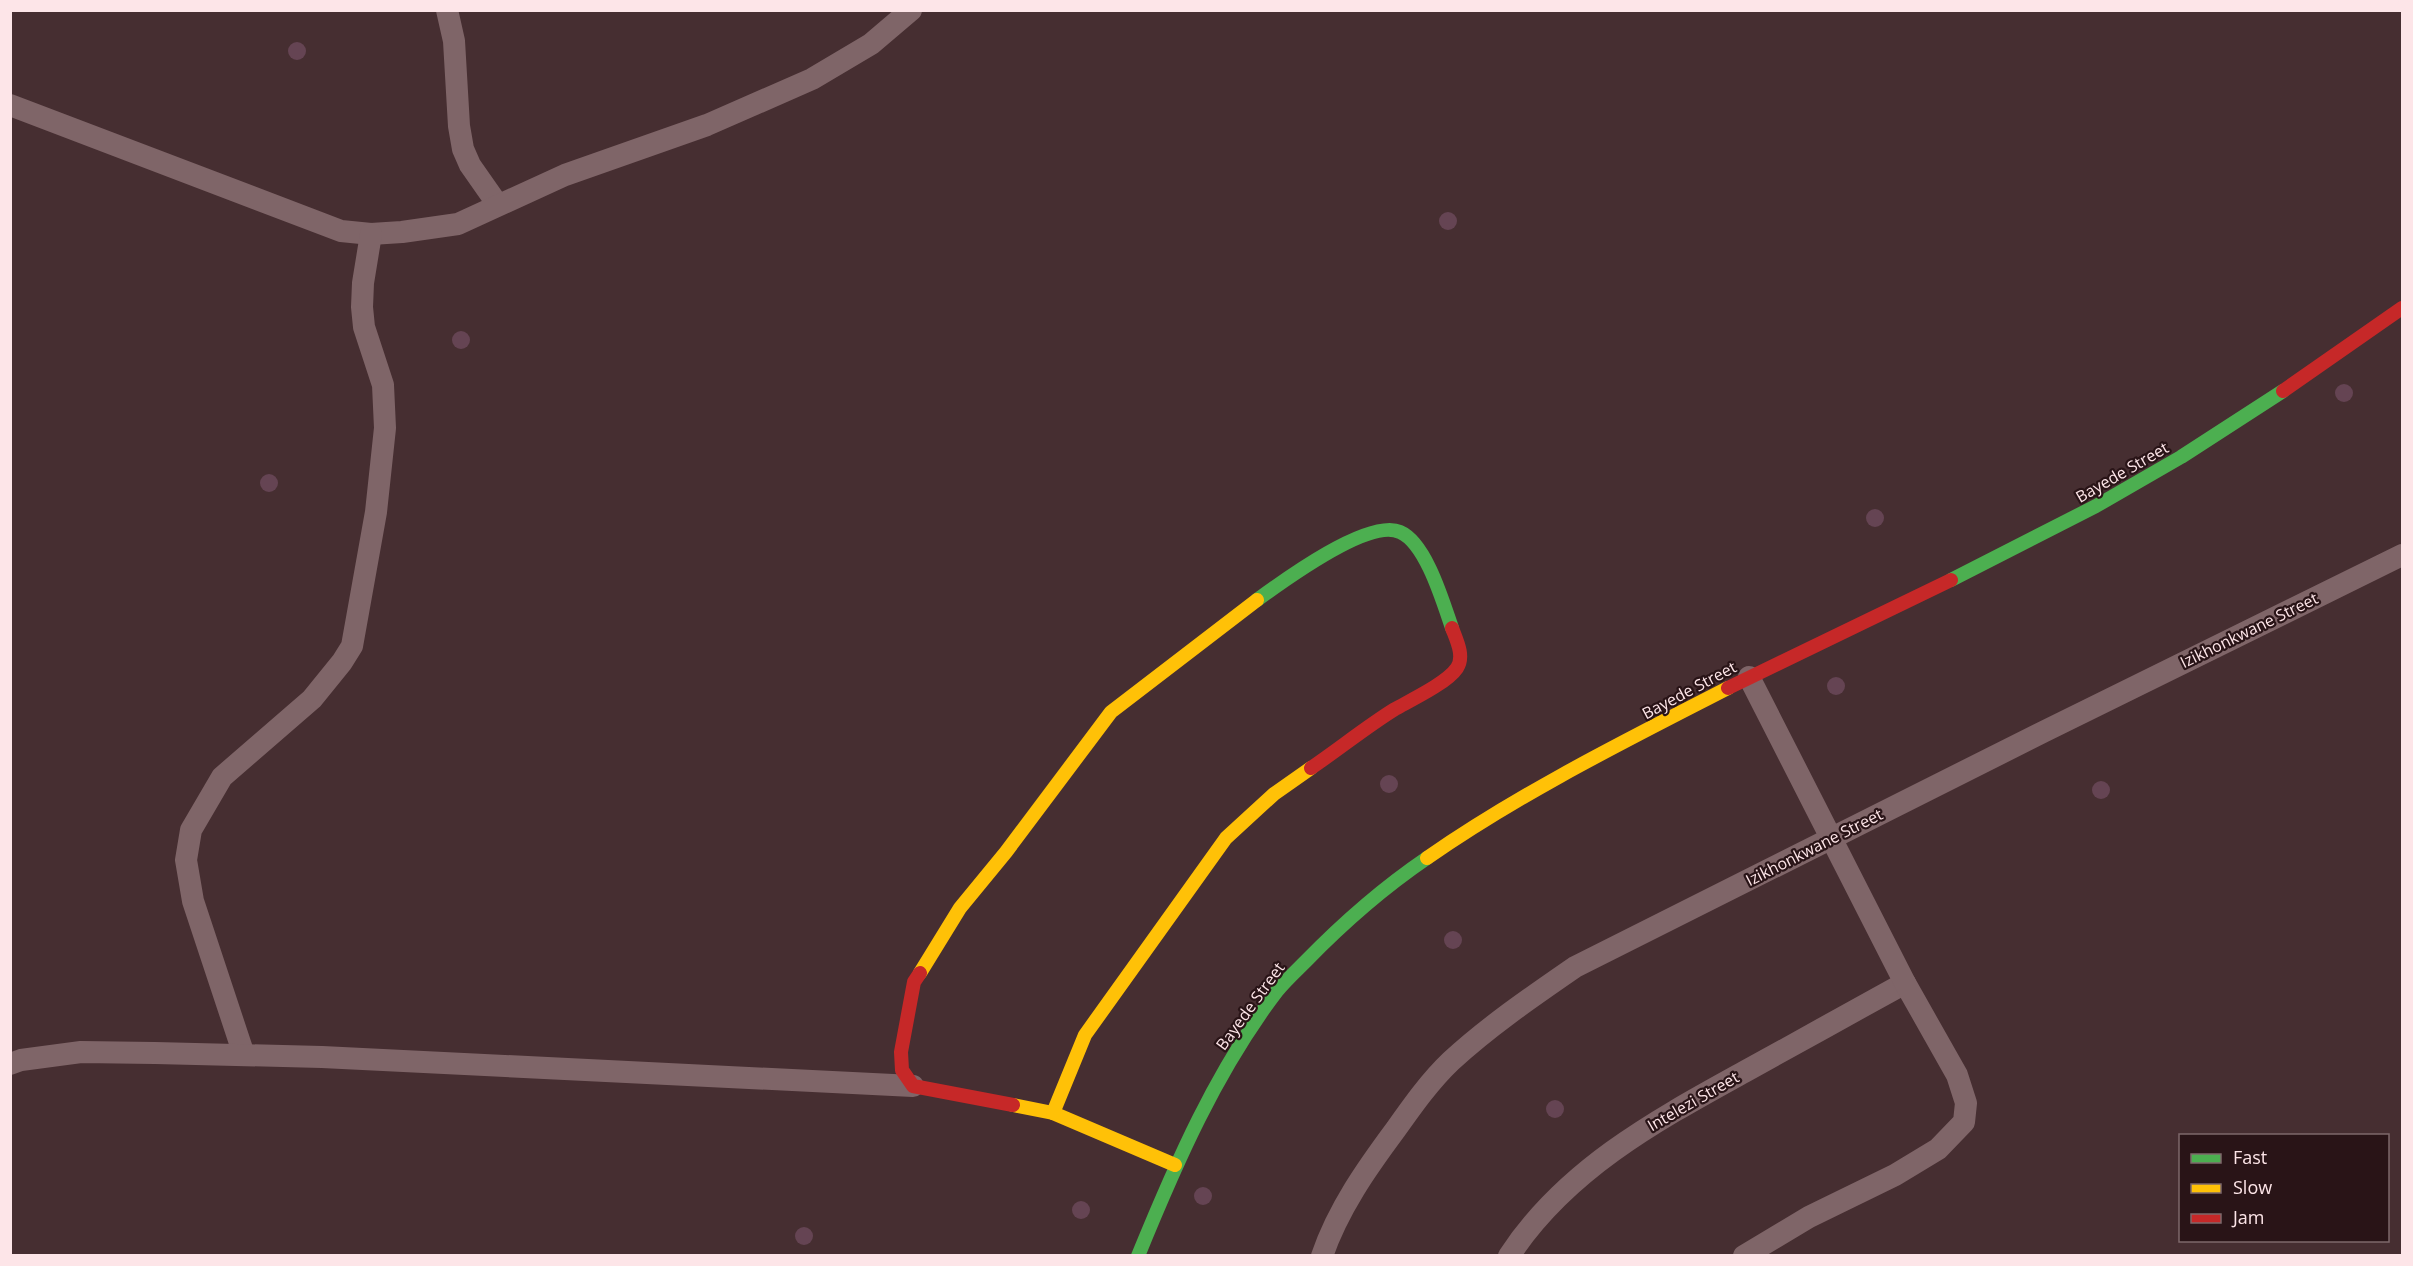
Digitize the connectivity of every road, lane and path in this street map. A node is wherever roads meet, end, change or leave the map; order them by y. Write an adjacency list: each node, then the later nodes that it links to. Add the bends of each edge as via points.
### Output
1 (447, 10): 4 (street, via 454,41 463,149)
2 (911, 10): 4 (street, via 871,44 812,80 707,126 565,175)
3 (10, 105): 5 (street, via 301,217 341,231)
4 (498, 205): 5 (street, via 458,224)
5 (371, 234): 11 (street, via 362,307 364,327 383,385 385,428 376,512 352,646 312,699 222,777 191,830 186,860 194,901)
6 (2403, 308): 8 (street, Bayede Street, via 2220,432 2096,506)
7 (2403, 555): 9 (street, Izikhonkwane Street)
8 (1749, 677): 9 (street); 15 (street, Bayede Street, via 1573,768 1479,822 1368,902 1278,990 1221,1076)
9 (1831, 838): 10 (street); 17 (street, Izikhonkwane Street, via 1575,967 1451,1061 1422,1092 1362,1175)
10 (1905, 983): 18 (street, Intelezi Street, via 1650,1124 1578,1177); 19 (street, via 1957,1075 1966,1103 1964,1122 1938,1149)
11 (244, 1055): 12 (street, via 81,1052); 13 (street)
12 (10, 1065)
13 (913, 1086): 14 (street); 14 (street, via 902,1070 901,1058 914,982 960,908 1111,712 1273,588 1338,547 1368,533 1401,532 1424,557 1459,648 1457,668 1274,794 1226,838 1085,1035)
14 (1053, 1113): 15 (street)
15 (1175, 1165): 16 (street, Bayede Street)
16 (1138, 1256)
17 (1322, 1256)
18 (1509, 1256)
19 (1744, 1256)

